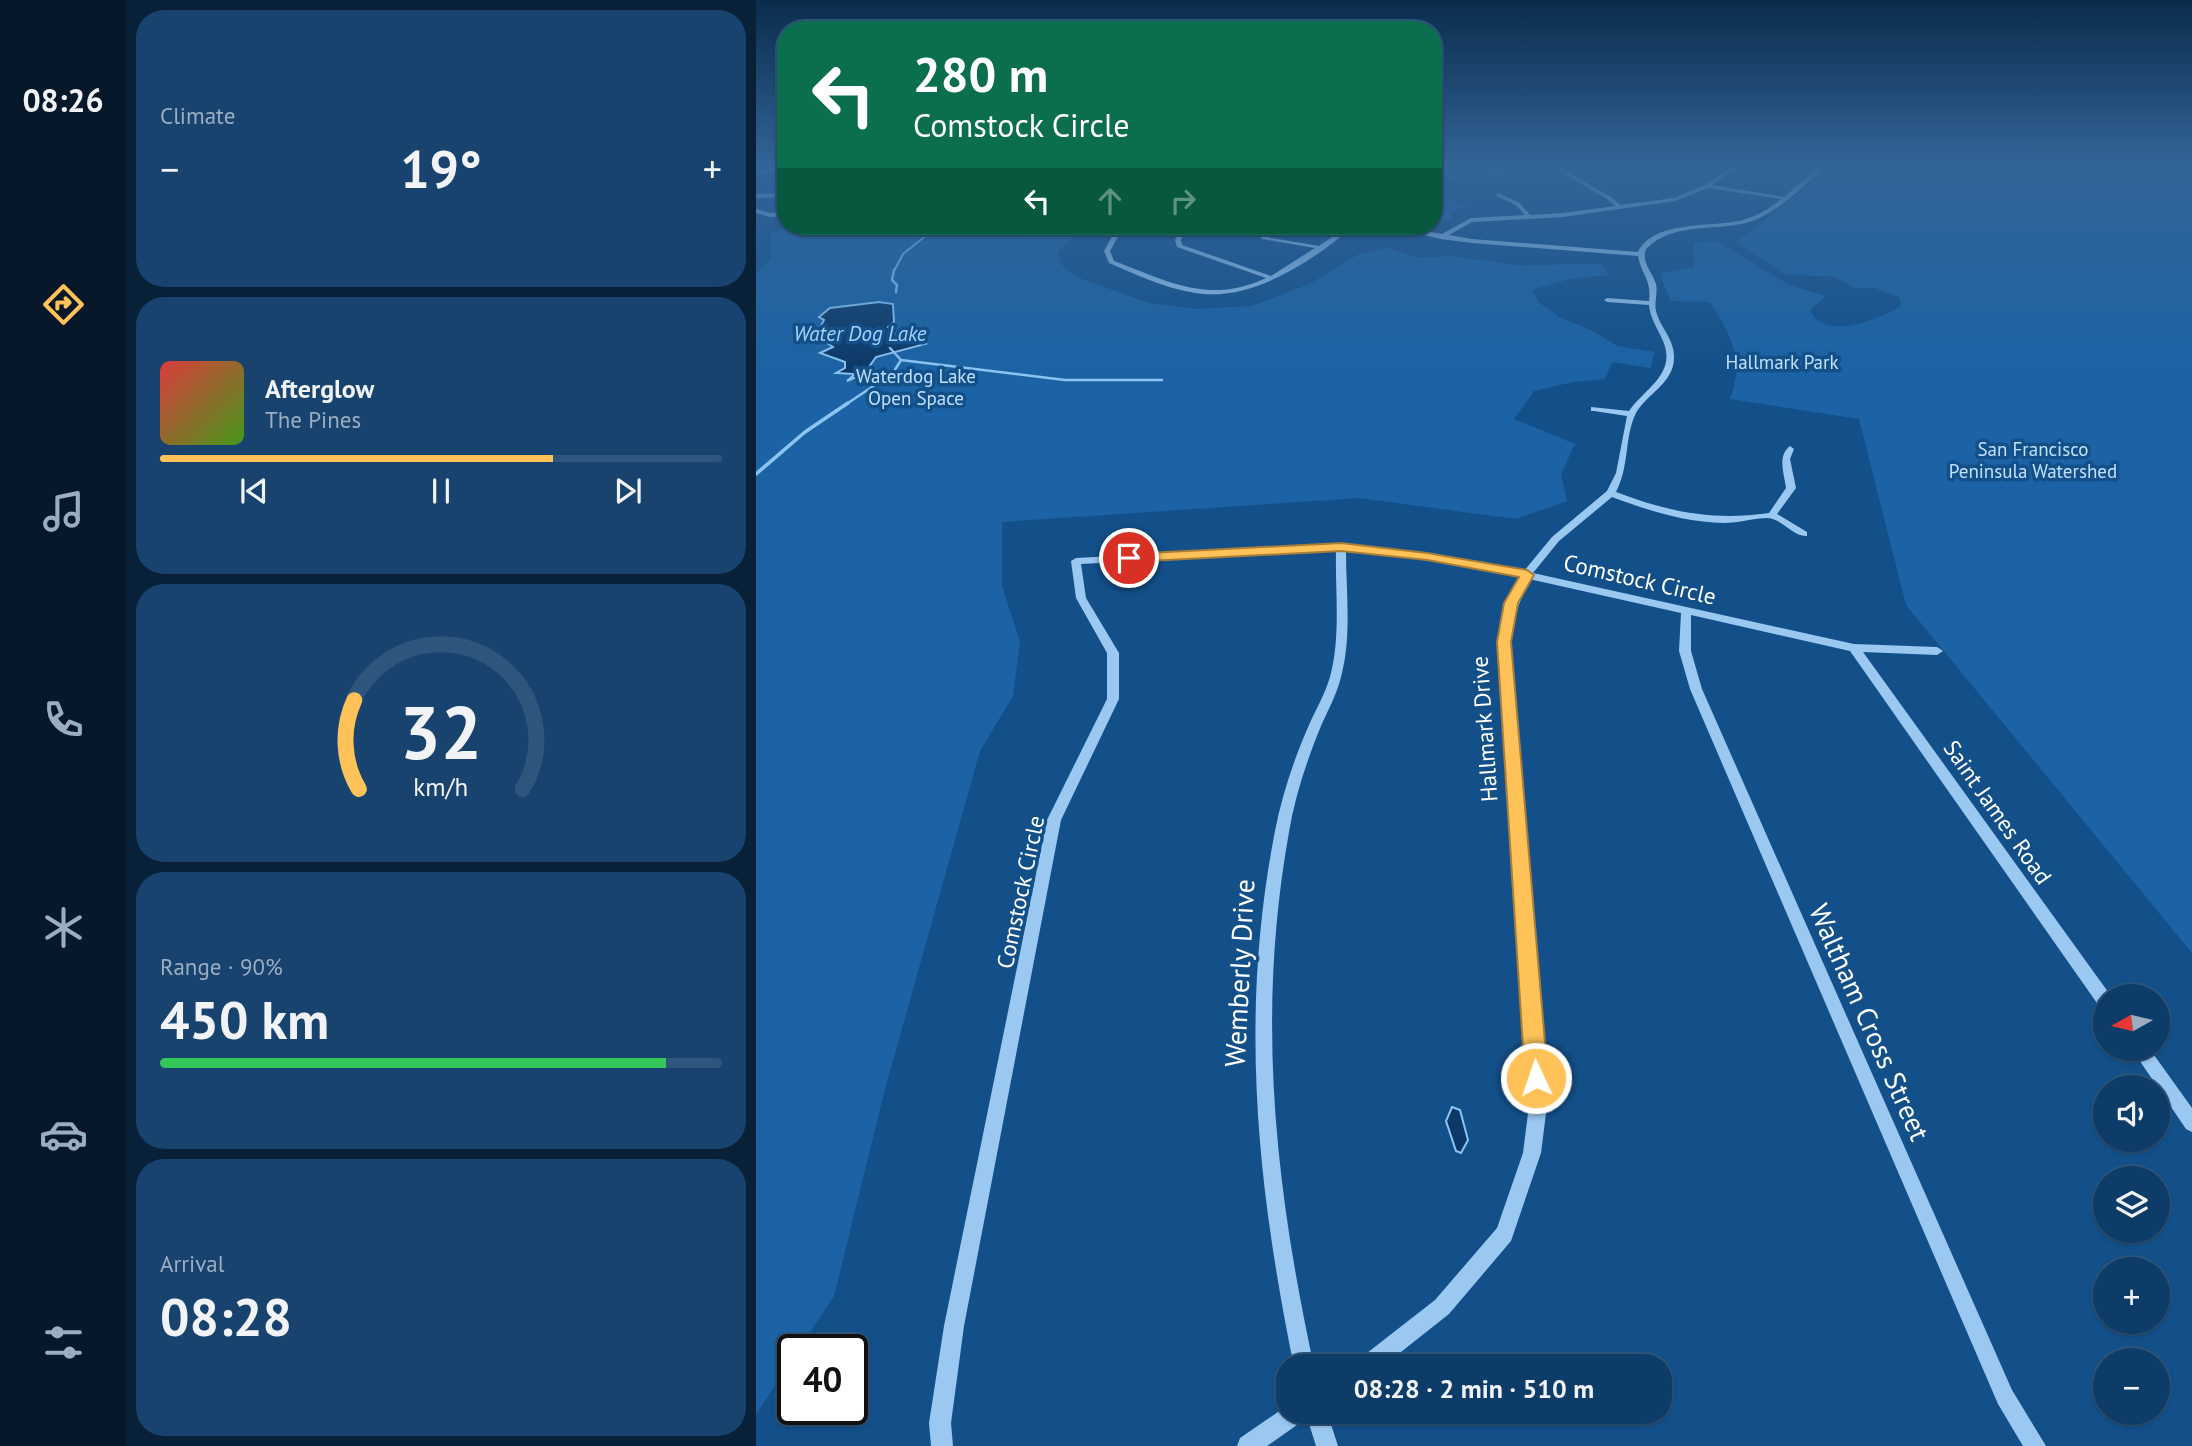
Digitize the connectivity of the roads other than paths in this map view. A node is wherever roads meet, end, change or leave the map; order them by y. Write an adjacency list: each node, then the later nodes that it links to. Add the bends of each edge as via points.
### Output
1 (1447, 233): 8 (street)
2 (1671, 233): 10 (street, via 1646,244)
3 (1116, 235): 11 (street, via 1107,259 1185,290 1239,291)
4 (1180, 235): 11 (street, via 1180,246)
5 (1337, 235): 9 (street)
6 (1431, 235): 8 (street)
7 (1262, 237): 9 (street)
8 (1441, 237): 10 (street)
9 (1318, 247): 11 (street)
10 (1640, 254): 13 (street, via 1653,283)
11 (1272, 278)
12 (1607, 300): 13 (street)
13 (1653, 303): 15 (street, via 1671,348 1671,362 1661,382)
14 (1594, 409): 15 (street)
15 (1631, 414): 17 (street, Hallmark Drive, via 1626,454)
16 (1790, 449): 18 (street, via 1786,459 1791,488)
17 (1611, 493): 18 (street, via 1660,513 1706,521); 21 (street, Hallmark Drive, via 1550,543)
18 (1772, 516): 19 (street)
19 (1804, 534)
20 (1341, 547): 21 (street, Comstock Circle, via 1427,556); 28 (street, Wemberly Drive, via 1338,663 1294,780 1282,828 1263,978 1262,1092 1269,1163); 32 (street, Comstock Circle, via 1076,561 1081,598 1113,653 1113,699 1054,820 954,1326 940,1423)
21 (1527, 575): 22 (street, Comstock Circle); 29 (street, Hallmark Drive, via 1511,603 1504,642 1533,998 1538,1105 1532,1153 1504,1234 1442,1307)
22 (1686, 610): 23 (street, Comstock Circle); 35 (street, Waltham Cross Street, via 1685,651 1696,689 2005,1397)
23 (1854, 648): 24 (street, Comstock Circle); 25 (street, Saint James Road)
24 (1937, 651)
25 (2093, 984)
26 (2148, 1061): 27 (street)
27 (2192, 1123)
28 (1301, 1354)
29 (1382, 1354)
30 (1279, 1424): 33 (street)
31 (1320, 1424): 34 (street)
32 (942, 1446)
33 (1248, 1446)
34 (1327, 1446)
35 (2035, 1446)

